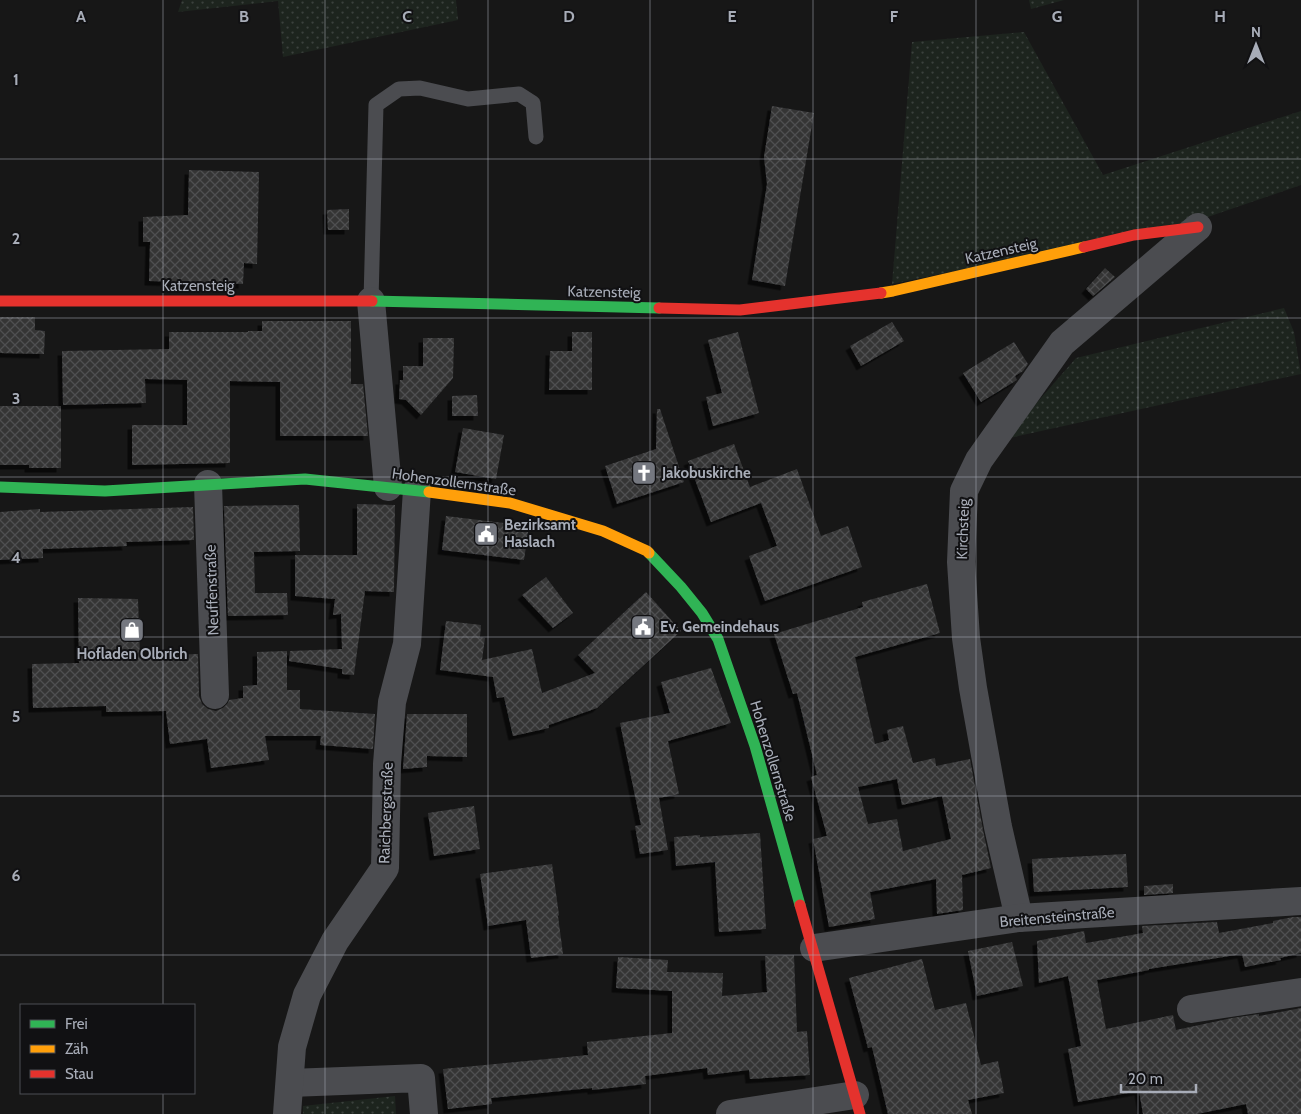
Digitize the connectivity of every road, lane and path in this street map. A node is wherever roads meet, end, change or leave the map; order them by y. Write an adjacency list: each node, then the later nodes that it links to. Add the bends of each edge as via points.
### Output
1 (536, 138): 4 (lane, via 532,103 520,94 468,99 420,88 399,89 376,105)
2 (1198, 227): 4 (street, Katzensteig, via 1134,235 894,291 740,310); 11 (street, Kirchsteig, via 1062,343 983,455 964,491 961,562 966,638 998,826)
3 (0, 301): 4 (street, Katzensteig)
4 (371, 301): 7 (street)
5 (208, 484): 6 (street, Hohenzollernstraße, via 105,491); 7 (street, Hohenzollernstraße, via 305,479); 9 (street, Neuffenstraße)
6 (0, 486)
7 (388, 487): 8 (street, Hohenzollernstraße)
8 (417, 490): 12 (street, Hohenzollernstraße, via 510,503 603,531 647,551 681,588 718,639 755,746); 15 (street, Raichbergstraße, via 407,644 392,702 385,868 335,942 307,995 292,1047)
9 (215, 695)
10 (1301, 901): 11 (street, Breitensteinstraße)
11 (1019, 918): 12 (street, Breitensteinstraße)
12 (814, 948): 16 (street, Hohenzollernstraße)
13 (1301, 992): 14 (street)
14 (1191, 1009)
15 (290, 1083): 17 (street, Raichbergstraße); 18 (street, via 421,1078)
16 (858, 1105): 19 (street)
17 (287, 1114)
18 (424, 1114)
19 (730, 1114)

